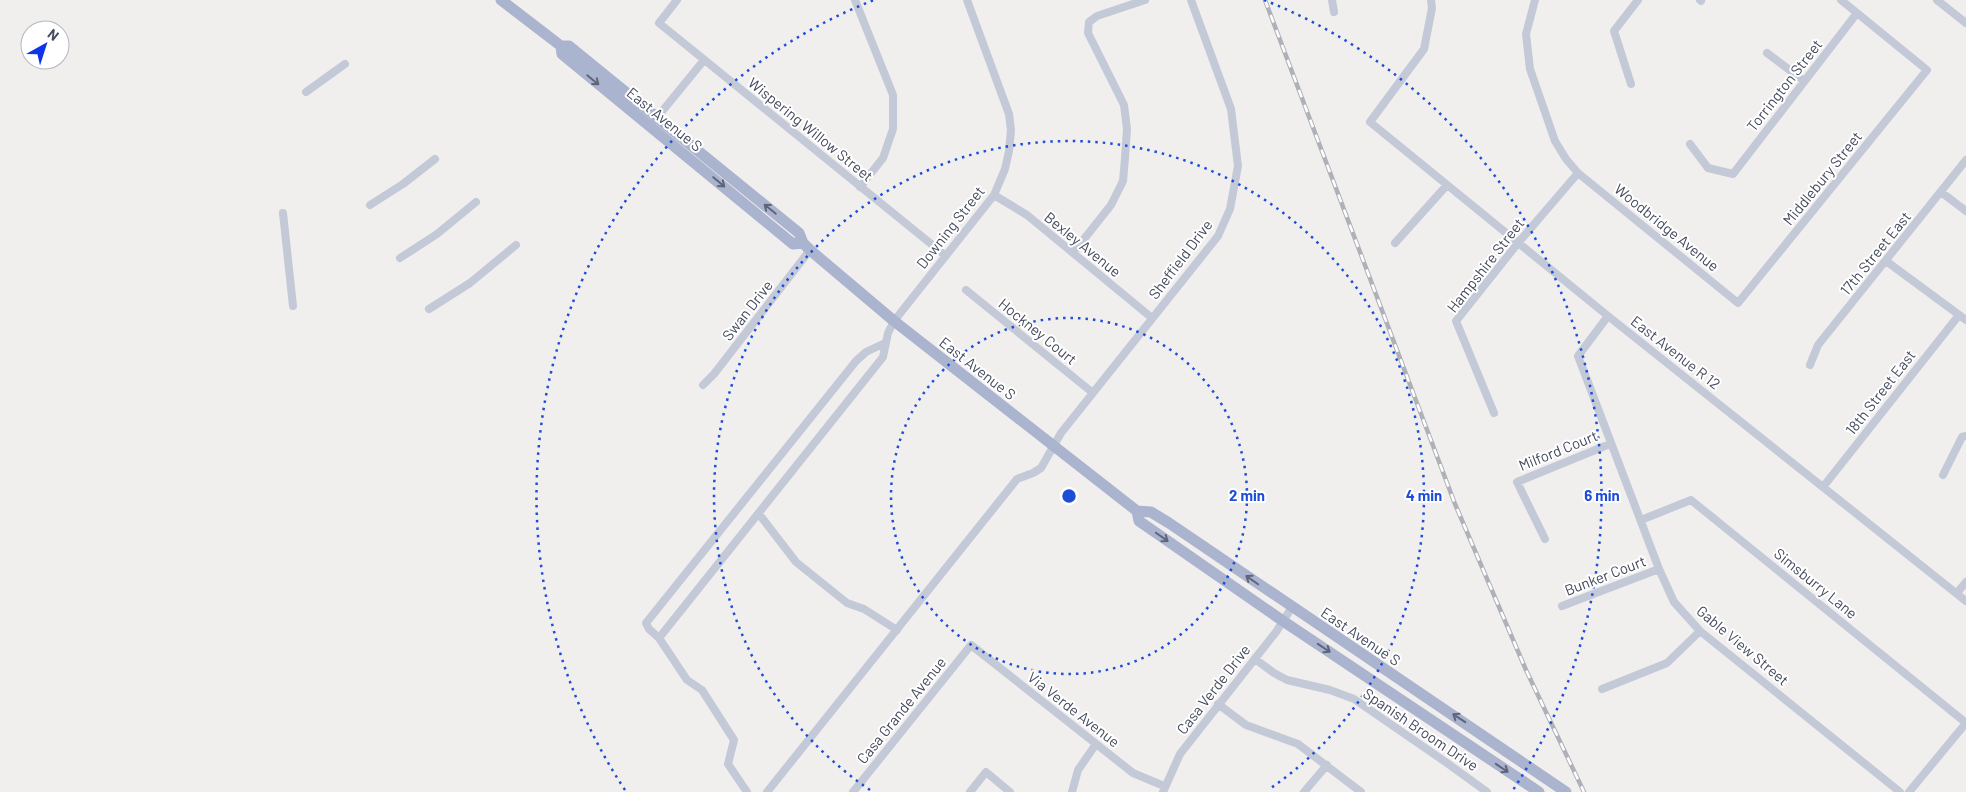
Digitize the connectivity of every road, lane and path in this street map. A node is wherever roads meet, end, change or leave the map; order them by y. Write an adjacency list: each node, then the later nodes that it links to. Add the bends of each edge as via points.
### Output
1 (501, 0): 16 (main road, East Avenue S)
2 (677, 0): 18 (street, Wispering Willow Street, via 659,23)
3 (856, 0): 30 (street, via 893,95 894,129 883,158)
4 (967, 0): 32 (street, Downing Street, via 1009,114 1009,152)
5 (1145, 0): 41 (street, via 1097,16 1089,22 1088,33 1124,105 1127,129 1125,158 1122,181 1111,205)
6 (1191, 0): 51 (street, Sheffield Drive, via 1231,110 1238,166 1230,209 1218,236)
7 (1332, 0): 13 (street)
8 (1431, 0): 29 (street, East Avenue R 12, via 1424,49 1370,122)
9 (1535, 0): 28 (street, Woodbridge Avenue, via 1526,34 1530,69 1555,141)
10 (1638, 0): 21 (street, via 1614,31)
11 (1841, 0): 14 (street)
12 (1937, 0): 15 (street)
13 (1334, 12)
14 (1857, 13): 20 (street, Torrington Street); 46 (street, Middlebury Street, via 1927,70)
15 (1966, 23)
16 (560, 46): 22 (main road, East Avenue S, one-way to 22, via 562,54); 24 (main road, East Avenue S, via 569,46)
17 (1767, 53): 20 (street)
18 (704, 60): 24 (street); 30 (street, Wispering Willow Street)
19 (345, 64): 23 (street)
20 (1804, 81): 25 (street, Torrington Street, via 1733,174 1708,168)
21 (1631, 84)
22 (607, 91): 24 (street, via 624,97 653,120); 40 (main road, East Avenue S, one-way to 40, via 793,244)
23 (306, 92)
24 (658, 118): 40 (main road, East Avenue S, one-way to 24, via 799,233)
25 (1690, 144)
26 (435, 160): 34 (street)
27 (1966, 160): 31 (street, 17th Street East)
28 (1578, 173): 38 (street, Hampshire Street); 46 (street, Woodbridge Avenue)
29 (1447, 185): 37 (street); 38 (street, East Avenue R 12)
30 (860, 187): 42 (street, Wispering Willow Street)
31 (1941, 192): 35 (street); 44 (street, 17th Street East)
32 (994, 195): 41 (street, Bexley Avenue, via 1026,215); 42 (street, Downing Street)
33 (476, 202): 43 (street, via 437,234)
34 (370, 205)
35 (1966, 211)
36 (283, 214): 47 (street)
37 (1395, 243)
38 (1518, 243): 50 (street, East Avenue R 12); 58 (street, Hampshire Street, via 1456,321)
39 (516, 245): 48 (street, via 470,283)
40 (807, 247): 53 (main road, East Avenue S); 56 (street, Swan Drive)
41 (1073, 253): 51 (street, Bexley Avenue)
42 (946, 256): 53 (street, Downing Street)
43 (400, 258)
44 (1886, 261): 49 (street); 55 (street, 17th Street East, via 1818,344)
45 (966, 290): 57 (street, Hockney Court)
46 (1738, 303)
47 (293, 306)
48 (429, 309)
49 (1959, 315): 52 (street); 63 (street, 18th Street East)
50 (1608, 316): 60 (street, Gable View Street, via 1578,356); 63 (street, East Avenue R 12)
51 (1152, 318): 57 (street, Sheffield Drive)
52 (1966, 320)
53 (894, 321): 54 (street, Downing Street); 61 (main road, East Avenue S)
54 (885, 343): 65 (street, Downing Street, via 883,357); 77 (street, via 856,361 646,623)
55 (1810, 365)
56 (703, 385)
57 (1093, 392): 61 (street, Sheffield Drive)
58 (1494, 413)
59 (1966, 436): 62 (street, via 1962,437)
60 (1610, 444): 66 (street, Gable View Street); 67 (street, Milford Court, via 1517,482)
61 (1053, 447): 64 (main road, East Avenue S); 75 (street, Sheffield Drive, via 1041,468 1017,479)
62 (1944, 475)
63 (1823, 487): 70 (street, East Avenue R 12)
64 (1137, 511): 73 (main road, East Avenue S, one-way to 64, via 1163,519 1151,512); 74 (main road, East Avenue S, one-way to 74, via 1139,521)
65 (759, 514): 75 (street, via 796,562 847,602); 77 (street, Downing Street)
66 (1641, 520): 68 (street, Gable View Street); 82 (street, Simsburry Lane, via 1691,500)
67 (1545, 540)
68 (1658, 568): 72 (street, Bunker Court); 76 (street, Gable View Street, via 1674,602)
69 (1966, 582): 70 (street)
70 (1956, 594): 71 (street, East Avenue R 12)
71 (1966, 601)
72 (1562, 606)
73 (1292, 607): 74 (street, Casa Verde Drive); 86 (main road, East Avenue S, one-way to 73)
74 (1284, 621): 79 (street, Casa Verde Drive); 96 (main road, East Avenue S, one-way to 96)
75 (897, 630): 88 (street, Sheffield Drive)
76 (1700, 631): 80 (street, via 1667,664); 97 (street, Gable View Street)
77 (659, 638): 87 (street, via 687,680 702,690 734,740 728,764)
78 (971, 645): 83 (street, Via Verde Avenue); 89 (street, Casa Grande Avenue)
79 (1255, 659): 81 (street, Casa Verde Drive); 95 (street, Spanish Broom Drive, via 1287,680 1354,699)
80 (1602, 689)
81 (1218, 704): 84 (street, via 1246,725 1298,744); 85 (street, Casa Verde Drive, via 1180,754)
82 (1966, 723): 98 (street)
83 (1096, 744): 85 (street, Via Verde Avenue, via 1133,773); 92 (street, via 1078,770)
84 (1327, 765): 93 (street); 94 (street)
85 (1164, 789)
86 (1562, 789)
87 (747, 792)
88 (767, 792)
89 (853, 792)
90 (970, 792): 91 (street, via 986,772)
91 (1010, 792)
92 (1072, 792)
93 (1304, 792)
94 (1361, 792)
95 (1487, 792)
96 (1539, 792)
97 (1900, 792)
98 (1908, 792)

